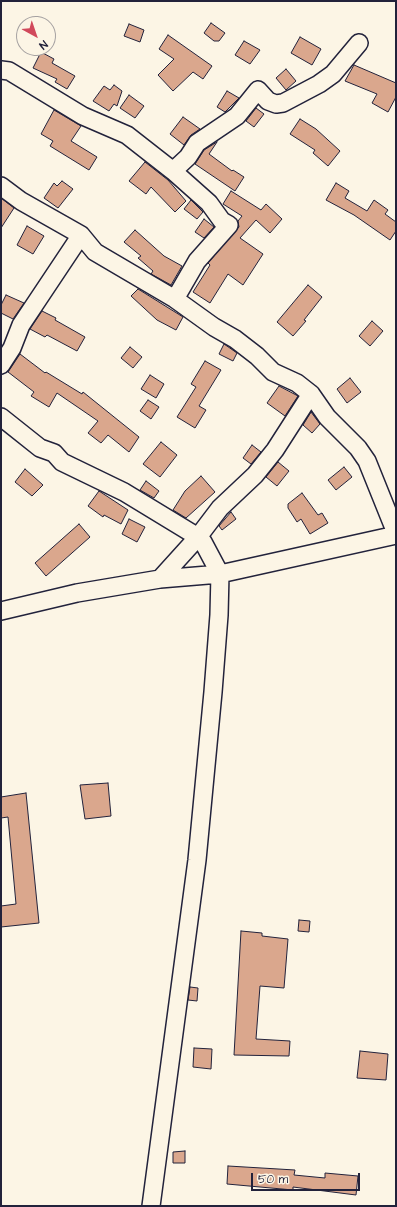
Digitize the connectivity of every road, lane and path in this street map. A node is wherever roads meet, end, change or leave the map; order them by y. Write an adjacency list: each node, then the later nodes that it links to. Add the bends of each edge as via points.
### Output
1 (359, 43): 3 (street, via 333,74 320,84 283,103 268,101 258,90 237,116 196,142 188,157)
2 (1, 70): 3 (street, via 9,71 83,116 127,135)
3 (173, 171): 6 (street, via 228,224 197,260)
4 (1, 186): 5 (street, via 21,201)
5 (81, 235): 6 (street, via 95,252); 7 (street, via 21,325)
6 (174, 299): 8 (street, via 240,343 273,372 297,383)
7 (1, 366)
8 (311, 394): 10 (street, via 327,417 358,448 367,461); 11 (street, via 255,475 220,508)
9 (1, 417): 11 (street, via 40,448 54,453 62,462 124,492)
10 (396, 534): 12 (street)
11 (198, 537): 12 (street); 13 (street)
12 (220, 574): 13 (street); 15 (street, via 214,692 197,860)
13 (160, 579): 14 (street, via 77,593)
14 (1, 611)
15 (151, 1206)

